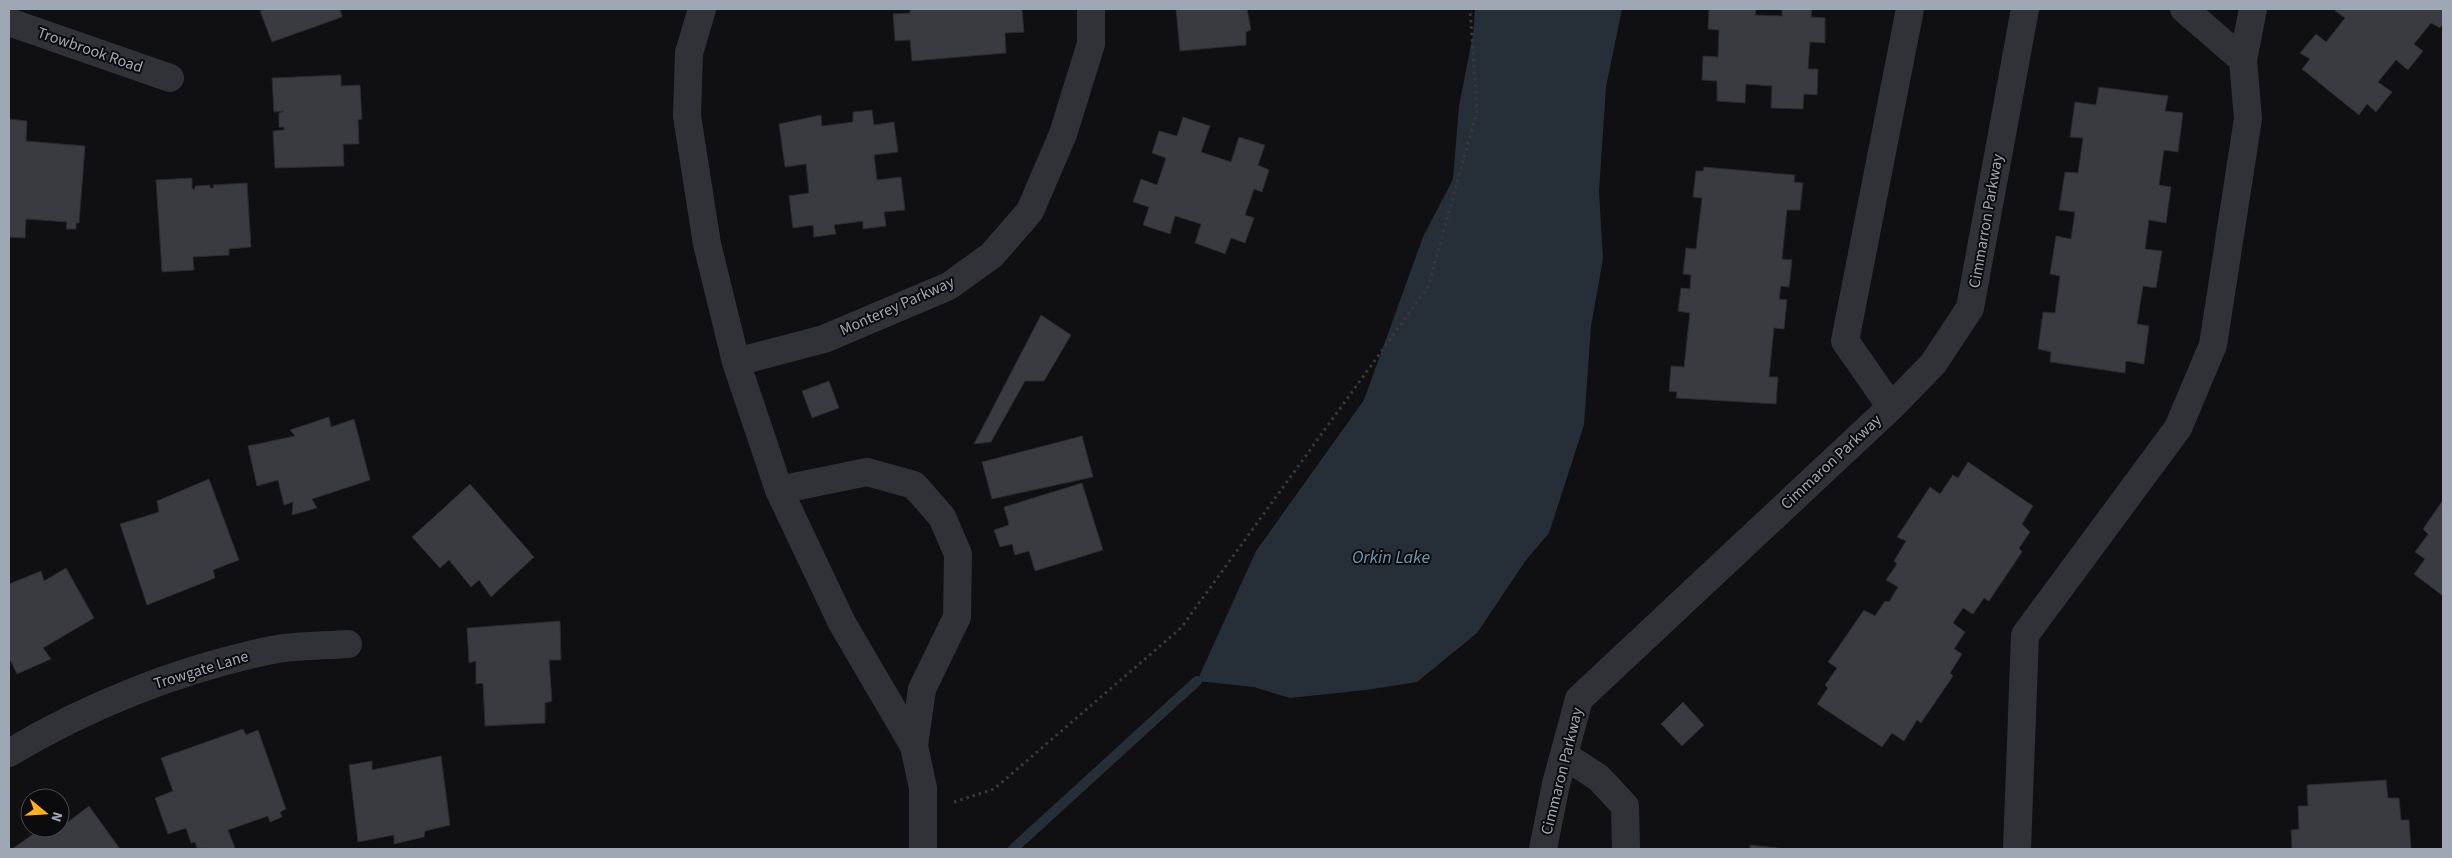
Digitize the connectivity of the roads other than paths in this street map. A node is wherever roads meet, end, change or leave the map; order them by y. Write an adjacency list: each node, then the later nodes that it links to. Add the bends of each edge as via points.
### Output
1 (702, 9): 10 (street, via 688,53 687,116 708,244)
2 (1091, 9): 10 (street, Monterey Parkway, via 1091,44 1063,134 1030,211 992,255 949,286 824,339)
3 (1910, 9): 11 (street, Cimmaron Parkway, via 1845,341)
4 (2025, 9): 11 (street, Cimmarron Parkway, via 1970,308 1933,364)
5 (2184, 9): 8 (street)
6 (2253, 9): 8 (street)
7 (9, 22): 9 (street, Trowbrook Road)
8 (2243, 60): 20 (street, via 2248,119 2212,345 2178,428 2025,635)
9 (170, 78)
10 (736, 362): 12 (street)
11 (1891, 407): 16 (street, Cimmaron Parkway, via 1579,700)
12 (779, 490): 14 (street, via 842,623); 14 (street, via 867,472 914,485 942,517 958,554 957,617 922,688)
13 (348, 644): 15 (street, Trowgate Lane, via 269,650 160,680 35,737)
14 (914, 746): 17 (street, via 923,788)
15 (9, 753)
16 (1564, 755): 18 (street, Cimmaron Parkway); 19 (street, via 1599,778 1625,806)
17 (923, 849)
18 (1543, 849)
19 (1626, 849)
20 (2017, 849)

